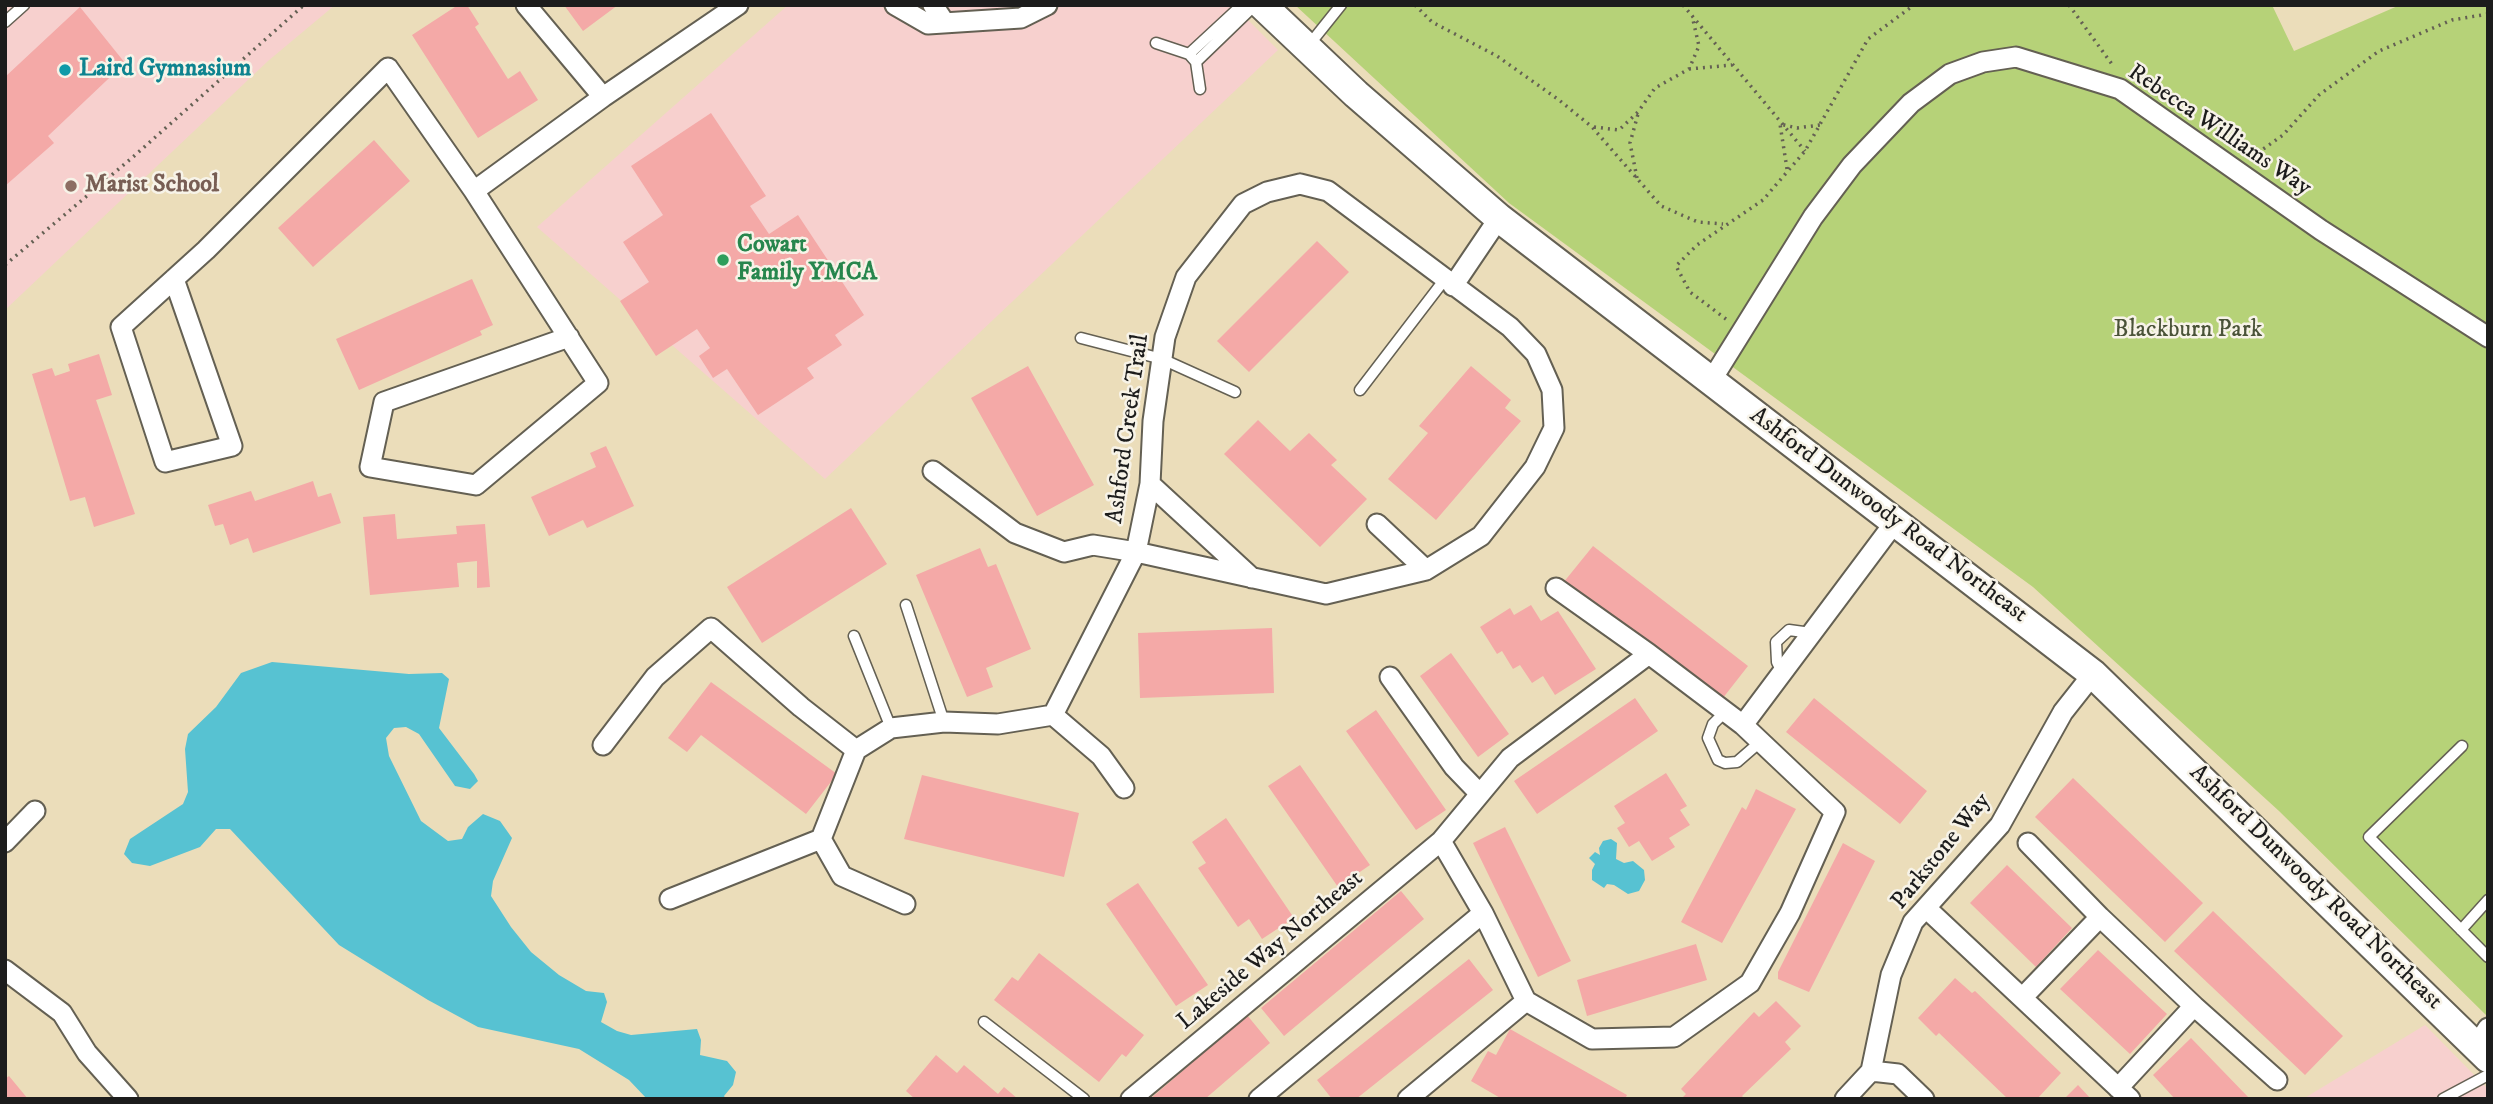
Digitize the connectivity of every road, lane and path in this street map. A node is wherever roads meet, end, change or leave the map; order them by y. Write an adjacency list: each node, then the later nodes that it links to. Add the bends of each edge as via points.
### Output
1 (24, 5): 18 (lane)
2 (304, 5): 39 (path)
3 (526, 5): 27 (street)
4 (738, 5): 27 (street)
5 (895, 5): 19 (street, via 928,24)
6 (933, 5): 19 (street)
7 (1047, 5): 19 (street, via 1021,18)
8 (1242, 5): 22 (lane)
9 (1255, 5): 22 (lane)
10 (1262, 5): 21 (main road, Ashford Dunwoody Road Northeast)
11 (1341, 5): 21 (lane)
12 (1415, 5): 31 (path, via 1432,22 1529,76)
13 (1683, 5): 17 (path)
14 (1914, 5): 30 (path, via 1868,39)
15 (2069, 5): 25 (path)
16 (2488, 14): 33 (path, via 2452,20 2379,51 2319,95 2284,135)
17 (1692, 16): 23 (path); 24 (path, via 1699,46)
18 (5, 22)
19 (945, 23)
20 (1156, 43): 22 (lane)
21 (1307, 48): 37 (main road, Ashford Dunwoody Road Northeast)
22 (1193, 58): 26 (lane)
23 (1733, 65): 24 (path); 29 (path)
24 (1689, 69): 28 (path, via 1655,88)
25 (2117, 71)
26 (1200, 89)
27 (603, 97): 36 (street)
28 (1638, 112): 31 (path, via 1619,130); 35 (path, via 1630,143)
29 (1780, 124): 30 (path, via 1797,128); 32 (path); 34 (path)
30 (1819, 125): 32 (path)
31 (1592, 127): 35 (path)
32 (1805, 151): 34 (path)
33 (2244, 163)
34 (1787, 171): 38 (path, via 1763,200)
35 (1637, 179): 38 (path, via 1661,206 1698,222)
36 (474, 191): 40 (street, via 388,68); 43 (street)
37 (1499, 218): 41 (street); 47 (main road, Ashford Dunwoody Road Northeast)
38 (1725, 224): 42 (path, via 1676,266 1690,292)
39 (5, 265)
40 (174, 279): 40 (street, via 121,327 165,463 232,446)
41 (1449, 282): 46 (street, Ashford Creek Trail, via 1328,191 1300,184 1267,192 1243,204 1186,277); 48 (lane); 55 (street, Ashford Creek Trail, via 1510,327 1535,354 1552,390 1554,428 1535,467 1481,536)
42 (1743, 332): 44 (street, Rebecca Williams Way, via 1813,217 1846,173 1911,103 1951,74 1983,62 2016,57 2120,89 2321,230); 47 (street, Rebecca Williams Way)
43 (569, 337): 43 (street, via 598,383 476,485 370,467 384,402)
44 (2488, 337)
45 (1081, 338): 46 (lane)
46 (1162, 359): 49 (lane); 51 (street, Ashford Creek Trail)
47 (1711, 381): 52 (main road, Ashford Dunwoody Road Northeast)
48 (1360, 390)
49 (1235, 392)
50 (933, 471): 54 (street, Ashford Creek Trail, via 1015,533 1063,552 1093,545)
51 (1150, 484): 54 (street, Ashford Creek Trail); 56 (street)
52 (1895, 522): 61 (main road, Ashford Dunwoody Road Northeast); 66 (street)
53 (1377, 524): 55 (street)
54 (1136, 552): 56 (street, Ashford Creek Trail); 64 (street, Ashford Creek Trail)
55 (1426, 570): 56 (street, Ashford Creek Trail, via 1326,594)
56 (1254, 580)
57 (1556, 588): 60 (street)
58 (906, 605): 65 (lane)
59 (854, 635): 67 (lane)
60 (1649, 654): 63 (street); 73 (street, Lakeside Way Northeast, via 1510,758)
61 (2093, 674): 82 (street, Parkstone Way, via 2063,712 2000,825); 92 (main road, Ashford Dunwoody Road Northeast)
62 (1390, 677): 73 (street, via 1454,767)
63 (1725, 712): 66 (street); 68 (lane, via 1708,738 1718,760 1737,762)
64 (1053, 715): 65 (street, via 998,724); 72 (street, via 1101,756)
65 (944, 722): 67 (street)
66 (1743, 725): 68 (street)
67 (891, 729): 71 (street)
68 (1760, 742): 89 (street, via 1835,812 1790,913 1750,983 1674,1037 1592,1039)
69 (603, 745): 71 (street, via 655,677 711,628)
70 (2462, 746): 85 (lane, via 2369,837)
71 (856, 750): 75 (street)
72 (1124, 788)
73 (1480, 794): 76 (street, Lakeside Way Northeast)
74 (35, 811): 77 (street)
75 (821, 839): 79 (street); 81 (street, via 842,876)
76 (1441, 841): 83 (street); 99 (street, Lakeside Way Northeast)
77 (5, 842)
78 (2028, 843): 84 (street)
79 (670, 899)
80 (2488, 900): 85 (lane)
81 (905, 904)
82 (1926, 908): 88 (street); 93 (street, Parkstone Way, via 1913,922 1891,975)
83 (1483, 913): 89 (street); 100 (street)
84 (2100, 917): 88 (street); 90 (street)
85 (2461, 930): 86 (lane)
86 (2488, 957)
87 (5, 971): 97 (street, via 62,1013 88,1053)
88 (2022, 998): 96 (street)
89 (1526, 1001): 101 (street)
90 (2194, 1006): 95 (street); 96 (street)
91 (984, 1022): 98 (lane)
92 (2484, 1044)
93 (1871, 1072): 102 (street); 103 (street, via 1898,1074)
94 (2488, 1075): 104 (lane)
95 (2277, 1080)
96 (2124, 1093)
97 (128, 1099)
98 (1084, 1099)
99 (1131, 1099)
100 (1259, 1099)
101 (1408, 1099)
102 (1845, 1099)
103 (1924, 1099)
104 (2443, 1099)

